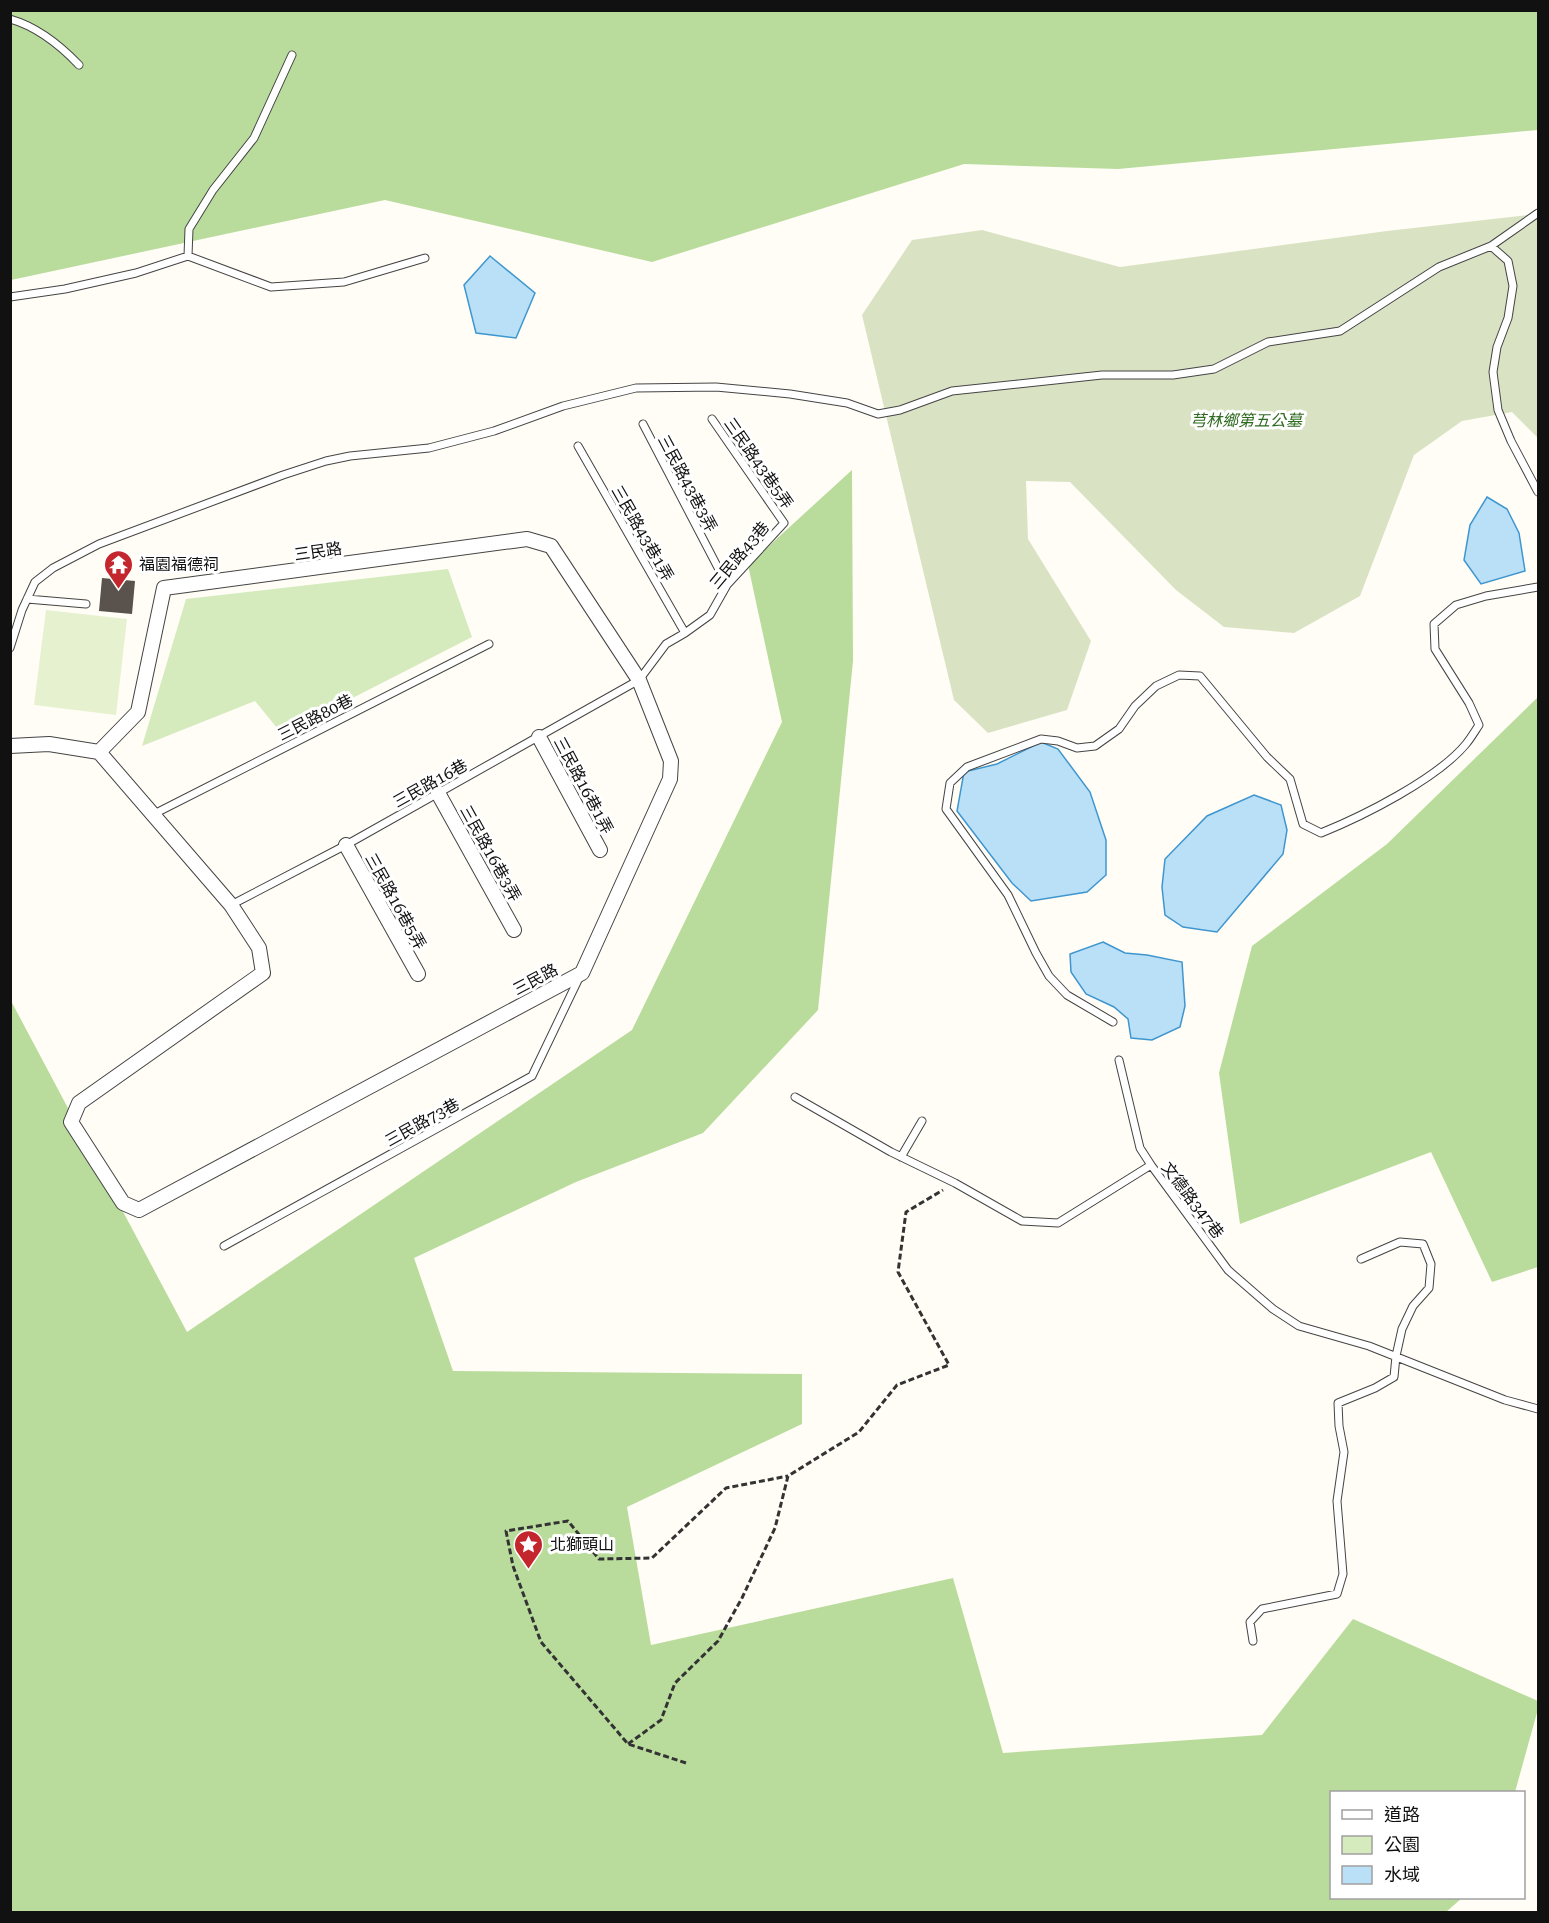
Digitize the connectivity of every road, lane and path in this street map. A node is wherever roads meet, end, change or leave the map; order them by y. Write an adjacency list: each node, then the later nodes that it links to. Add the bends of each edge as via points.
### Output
1 (10, 19): 3 (lane, via 57,42)
2 (292, 55): 6 (lane, via 254,138 213,190 189,229)
3 (79, 65)
4 (1539, 213): 5 (lane)
5 (1491, 246): 12 (lane, via 1508,261 1513,286 1493,372 1498,410); 16 (lane, via 1439,267 1340,331 1269,342 1214,369 1173,375 1102,375 951,391 879,414 847,403 790,394 716,387 636,388 562,406 494,431 429,448 326,461 99,544 53,568 35,582)
6 (188, 256): 7 (lane, via 271,287 344,282); 8 (lane, via 136,273)
7 (425, 258)
8 (10, 297)
9 (712, 419): 13 (lane, 三民路43巷5弄)
10 (643, 424): 14 (lane, 三民路43巷3弄)
11 (578, 446): 18 (lane, 三民路43巷1弄)
12 (1539, 492)
13 (784, 523): 14 (lane, 三民路43巷)
14 (727, 585): 18 (lane, 三民路43巷, via 710,615)
15 (1539, 587): 33 (lane, via 1456,605 1434,624 1436,649 1479,724 1466,744 1438,769 1370,810 1321,833 1303,824 1290,779 1200,676 1179,675 1156,686 1119,729 1095,746 1077,748 1041,739 967,767 950,783 946,809 1008,896 1049,976 1067,995)
16 (27, 599): 17 (lane); 20 (lane)
17 (86, 604)
18 (686, 633): 21 (lane, 三民路43巷, via 666,644)
19 (489, 644): 26 (lane, 三民路80巷)
20 (10, 648)
21 (639, 680): 22 (lane, 三民路16巷); 24 (street, 三民路, via 552,546 528,539 164,588 138,712); 31 (street, 三民路, via 670,761 670,779)
22 (539, 737): 25 (lane, 三民路16巷); 28 (street, 三民路16巷1弄)
23 (10, 746): 24 (street, via 49,744)
24 (99, 752): 26 (street, 三民路)
25 (438, 793): 27 (lane, 三民路16巷); 30 (street, 三民路16巷3弄)
26 (154, 814): 29 (street, 三民路)
27 (346, 845): 29 (lane, 三民路16巷); 32 (street, 三民路16巷5弄)
28 (600, 850)
29 (231, 905): 31 (street, 三民路, via 259,948 263,973 80,1102 71,1122 123,1203 139,1210)
30 (514, 930)
31 (582, 973): 40 (lane, 三民路73巷, via 532,1076)
32 (418, 974)
33 (1113, 1022)
34 (1119, 1060): 38 (lane, via 1140,1148)
35 (795, 1097): 37 (lane, 文德路347巷)
36 (922, 1121): 37 (lane)
37 (901, 1157): 39 (lane, 文德路347巷)
38 (1151, 1165): 39 (lane, 文德路347巷, via 1058,1223 1022,1221); 42 (lane, 文德路347巷, via 1228,1270 1273,1309 1299,1326)
39 (955, 1183): 44 (path, via 906,1212 898,1272 949,1365 897,1385 859,1432)
40 (224, 1246)
41 (1361, 1258): 42 (lane, via 1400,1242 1423,1244 1431,1264 1429,1288 1413,1306 1402,1329)
42 (1396, 1356): 43 (lane, 文德路347巷, via 1505,1400); 45 (lane, via 1394,1377 1338,1403 1344,1452 1337,1501 1343,1574 1337,1594 1262,1609 1250,1622)
43 (1539, 1409)
44 (788, 1476): 46 (path, via 775,1528 718,1641 675,1683 661,1720); 46 (path, via 726,1488 652,1558 599,1559 567,1521 506,1531 513,1566 541,1642)
45 (1253, 1641)
46 (628, 1744): 47 (path)
47 (686, 1763)

